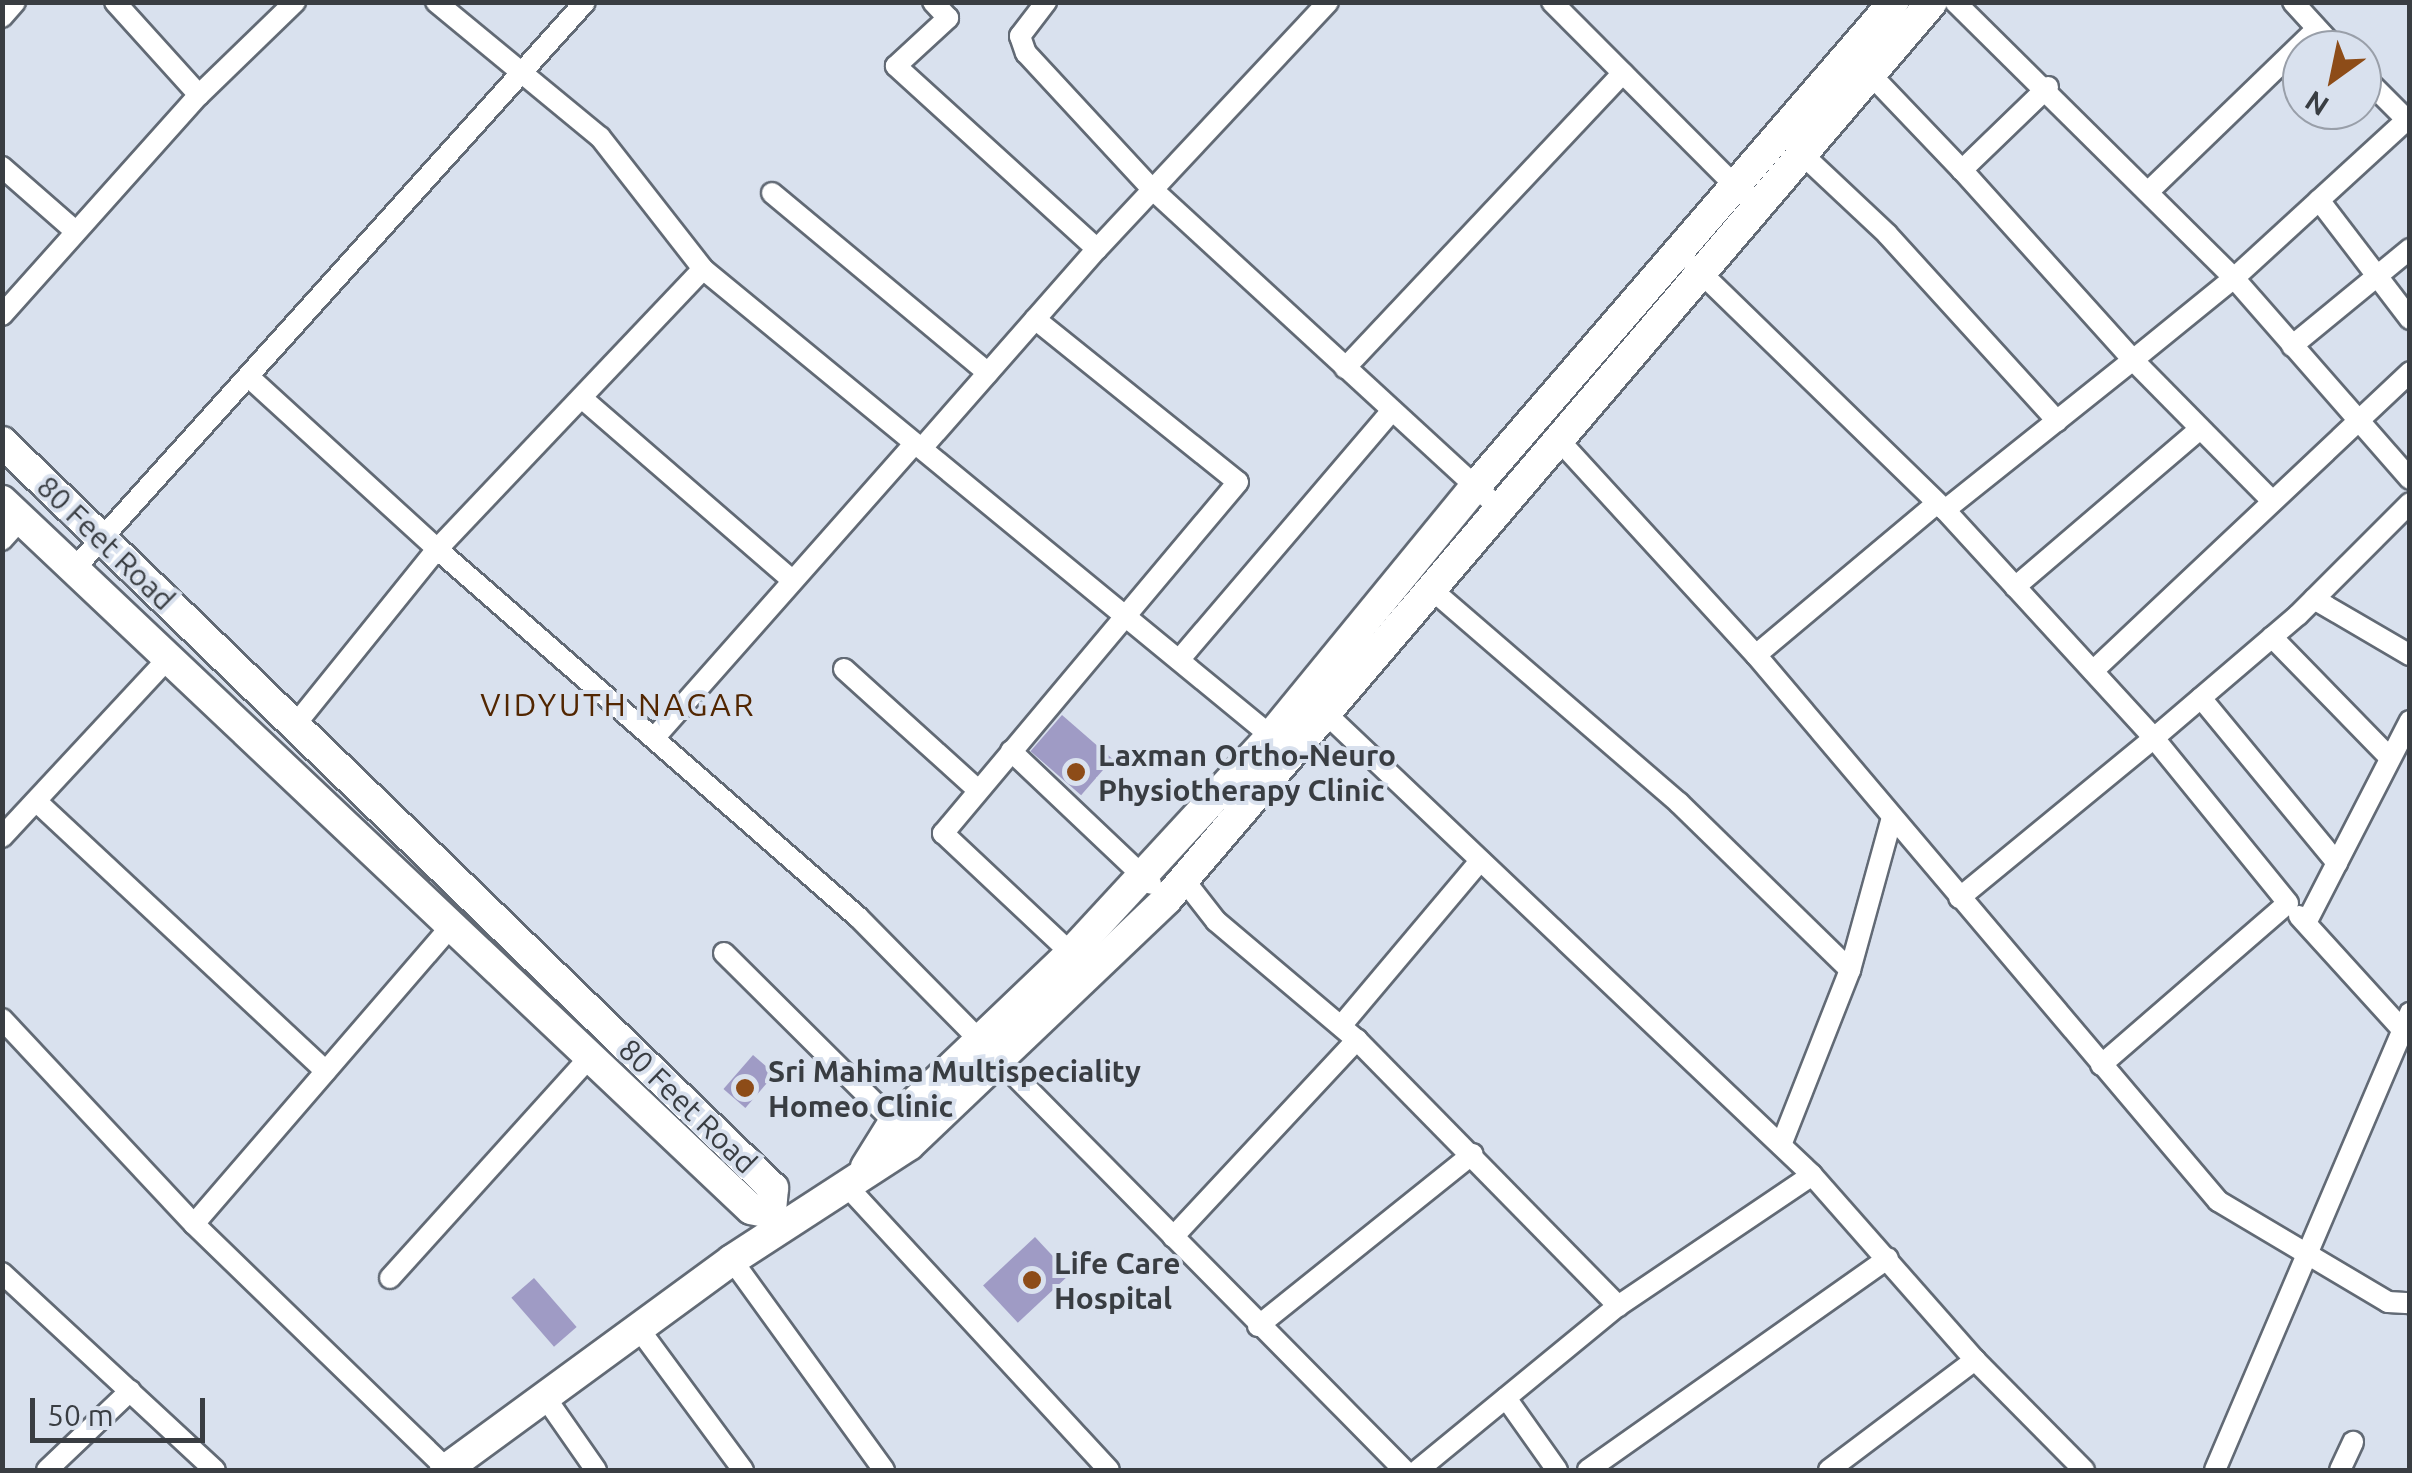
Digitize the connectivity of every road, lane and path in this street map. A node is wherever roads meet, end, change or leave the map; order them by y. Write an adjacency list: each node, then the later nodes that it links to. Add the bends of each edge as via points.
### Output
1 (15, 2): 14 (street)
2 (115, 2): 21 (street)
3 (295, 2): 21 (street)
4 (436, 2): 16 (street)
5 (585, 2): 16 (street)
6 (933, 2): 32 (street, via 948,18 896,66)
7 (1046, 2): 26 (street, via 1020,36 1022,47)
8 (1328, 2): 26 (street)
9 (1894, 2): 29 (street)
10 (1932, 2): 18 (street)
11 (1955, 2): 19 (street)
12 (2293, 2): 15 (street)
13 (1560, 5): 17 (street)
14 (2, 17)
15 (2318, 28): 27 (street)
16 (522, 74): 35 (street, via 600,138); 46 (street)
17 (1624, 74): 29 (street); 43 (street)
18 (1872, 76): 23 (street); 25 (street)
19 (2048, 87): 25 (street); 27 (street)
20 (2382, 94): 22 (street)
21 (199, 95): 31 (street)
22 (2408, 118): 30 (street)
23 (1804, 155): 29 (street); 49 (street, via 1887,234)
24 (2, 167): 31 (street)
25 (1962, 170): 42 (street)
26 (1153, 190): 32 (street); 43 (street)
27 (2149, 191): 36 (street)
28 (772, 193): 44 (street)
29 (1745, 196): 34 (street)
30 (2318, 200): 36 (street); 37 (street)
31 (75, 230): 38 (street)
32 (1097, 250): 40 (street)
33 (2410, 250): 37 (street)
34 (1688, 260): 52 (street); 56 (street); 59 (street)
35 (703, 269): 47 (street); 54 (street)
36 (2234, 278): 41 (street); 42 (street)
37 (2377, 278): 39 (street); 41 (street)
38 (2, 314)
39 (2410, 318)
40 (1035, 320): 44 (street); 69 (street, via 1238,482)
41 (2292, 346): 50 (street)
42 (2133, 360): 49 (street); 51 (street)
43 (1345, 368): 48 (street)
44 (988, 372): 54 (street)
45 (2410, 372): 50 (street)
46 (250, 378): 62 (street); 63 (street)
47 (583, 399): 63 (street); 65 (street)
48 (1391, 412): 56 (street); 74 (street)
49 (2057, 421): 59 (street)
50 (2357, 421): 55 (street); 57 (street)
51 (2200, 429): 57 (street); 66 (street)
52 (1556, 438): 60 (street); 71 (street)
53 (2, 442): 62 (street, 80 Feet Road)
54 (918, 446): 65 (street); 69 (street)
55 (2410, 479)
56 (1475, 487): 60 (street); 78 (street)
57 (2272, 501): 76 (street)
58 (2410, 503): 68 (street)
59 (1941, 506): 66 (street); 71 (street)
60 (1498, 508): 67 (street)
61 (9, 520): 64 (street, 80 Feet Road)
62 (102, 539): 64 (street); 80 (street, 80 Feet Road)
63 (437, 550): 80 (street); 82 (street)
64 (76, 567): 73 (street, 80 Feet Road)
65 (792, 580): 82 (street)
66 (2015, 587): 76 (street)
67 (1430, 588): 78 (street); 100 (street, via 1679,803)
68 (2314, 599): 70 (street); 72 (street)
69 (1126, 616): 74 (street); 84 (street)
70 (2272, 638): 77 (street); 85 (street)
71 (1756, 655): 88 (street)
72 (2410, 655)
73 (168, 657): 87 (street); 97 (street, 80 Feet Road)
74 (1180, 660): 81 (street)
75 (844, 670): 86 (street)
76 (2093, 671): 83 (street)
77 (2201, 698): 83 (street); 91 (street)
78 (1316, 705): 81 (street); 90 (street); 93 (street)
79 (2410, 721): 85 (street)
80 (294, 726): 113 (street, 80 Feet Road, via 773,1188)
81 (1271, 736): 92 (street)
82 (655, 737): 104 (street, via 858,916)
83 (2154, 738): 94 (street); 95 (street)
84 (1011, 752): 86 (street); 92 (street)
85 (2390, 758): 91 (street)
86 (978, 790): 99 (street, via 944,836)
87 (36, 801): 89 (street); 107 (street)
88 (1892, 818): 94 (street); 100 (street)
89 (2, 837)
90 (1480, 861): 103 (street); 109 (street)
91 (2337, 863): 96 (street)
92 (1144, 878): 93 (street); 99 (street)
93 (1176, 890): 103 (street); 104 (street)
94 (1959, 898): 106 (street)
95 (2288, 902): 96 (street); 106 (street)
96 (2306, 923): 102 (street)
97 (452, 925): 105 (street, 80 Feet Road); 107 (street)
98 (724, 953): 108 (street)
99 (1071, 953): 104 (street)
100 (1850, 970): 109 (street)
101 (2, 1019): 114 (street)
102 (2406, 1021): 116 (street)
103 (1349, 1033): 110 (street); 115 (street)
104 (990, 1054): 108 (street); 112 (street, via 909,1145); 115 (street)
105 (590, 1057): 113 (street, 80 Feet Road, via 750,1208); 120 (street)
106 (2101, 1065): 116 (street, via 2218,1202)
107 (326, 1070): 114 (street)
108 (894, 1122): 112 (street)
109 (1781, 1145): 111 (street)
110 (1473, 1154): 122 (street); 123 (street)
111 (1812, 1174): 117 (street); 122 (street)
112 (854, 1177): 113 (street); 136 (street)
113 (778, 1220): 118 (street)
114 (194, 1224): 132 (street)
115 (1173, 1237): 123 (street)
116 (2305, 1254): 121 (street, via 2388,1302); 143 (street)
117 (1888, 1258): 125 (street); 140 (street)
118 (732, 1260): 124 (street); 135 (street)
119 (2, 1273): 126 (street)
120 (390, 1278)
121 (2410, 1303)
122 (1618, 1306): 128 (street)
123 (1258, 1326): 137 (street)
124 (639, 1329): 127 (street); 134 (street)
125 (1974, 1360): 141 (street); 142 (street)
126 (130, 1392): 130 (street); 131 (street)
127 (545, 1398): 132 (street); 133 (street)
128 (1506, 1398): 138 (street); 139 (street)
129 (2353, 1442): 144 (street)
130 (60, 1466)
131 (214, 1470)
132 (446, 1470)
133 (596, 1470)
134 (743, 1470)
135 (884, 1470)
136 (1109, 1470)
137 (1404, 1470)
138 (1418, 1470)
139 (1558, 1470)
140 (1588, 1470)
141 (1829, 1470)
142 (2084, 1470)
143 (2216, 1470)
144 (2340, 1470)

